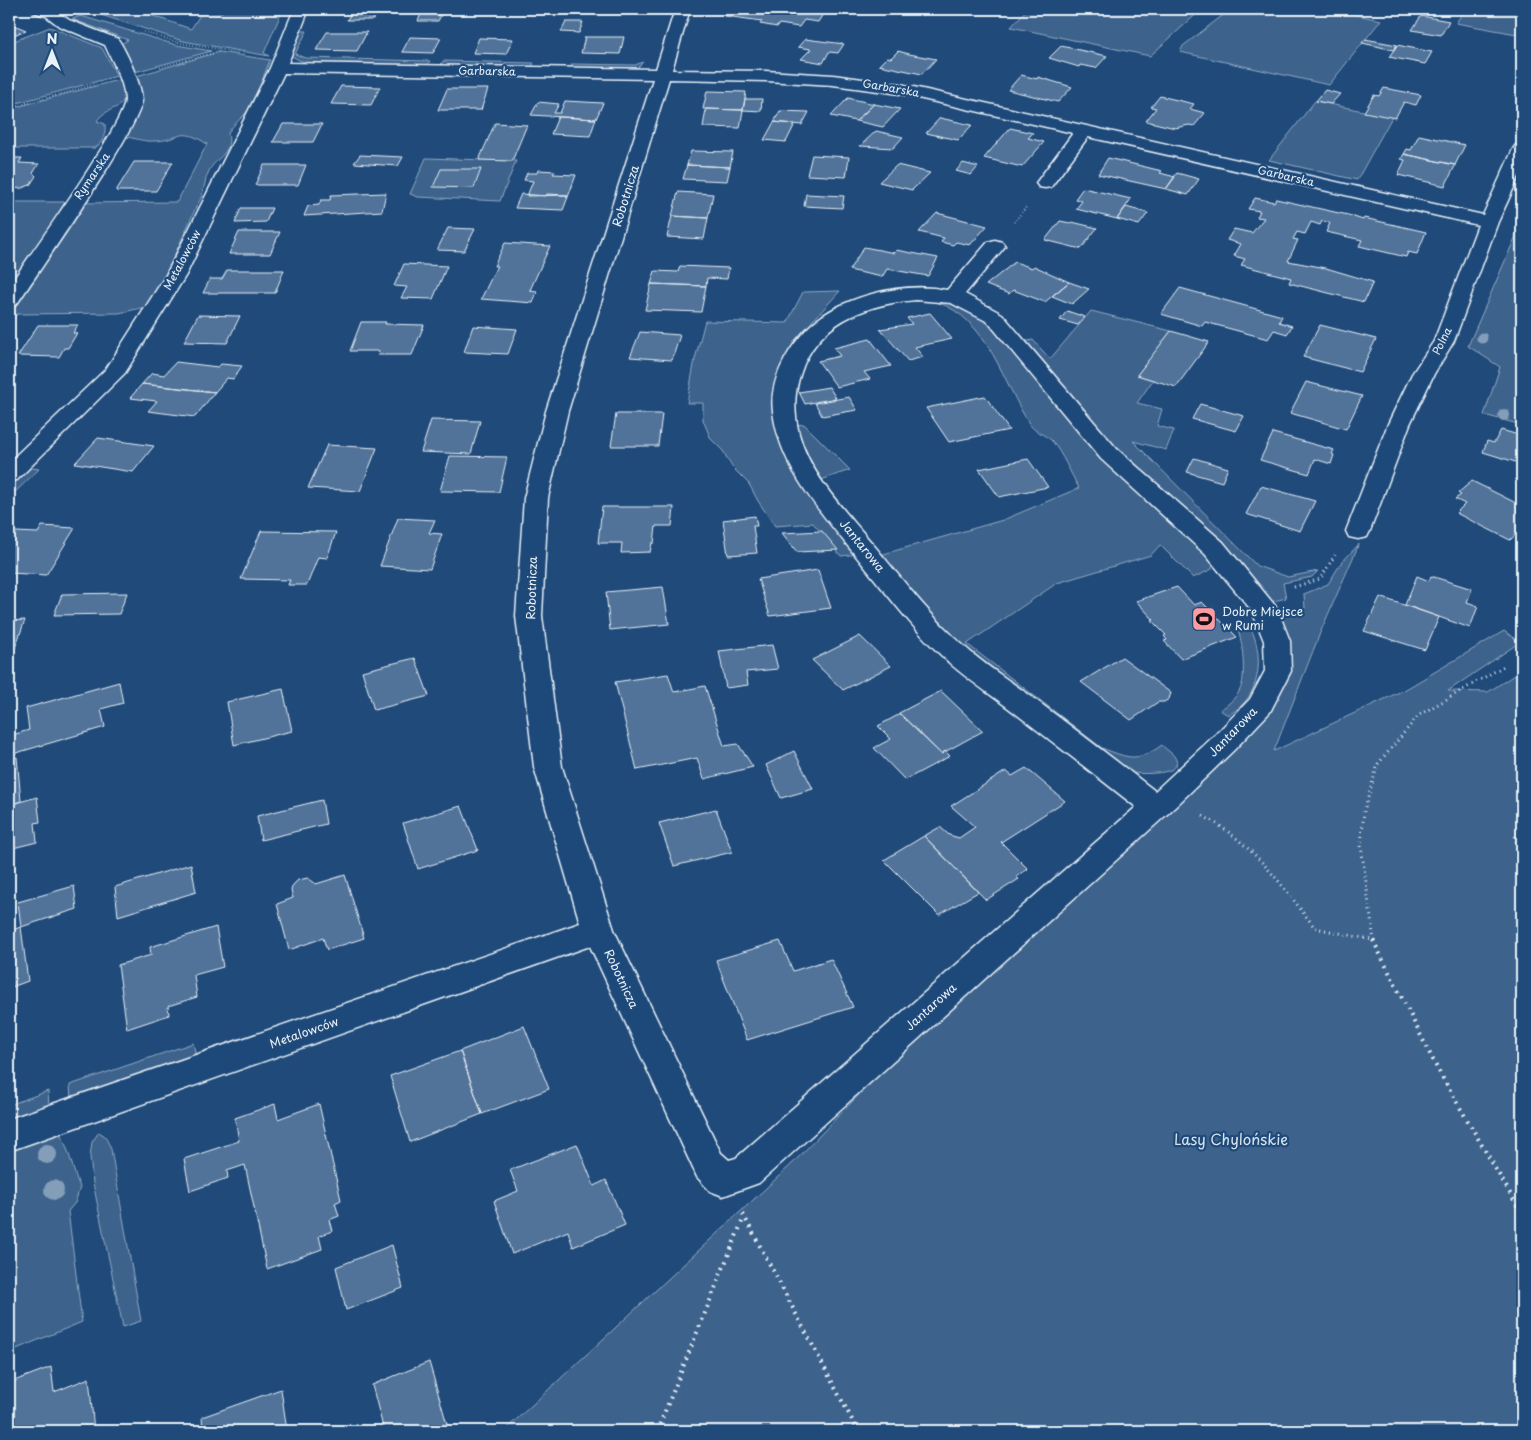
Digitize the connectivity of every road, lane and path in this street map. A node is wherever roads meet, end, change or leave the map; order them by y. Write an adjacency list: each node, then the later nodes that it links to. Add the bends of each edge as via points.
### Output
1 (39, 9): 16 (street, Rymarska, via 112,42 134,100 121,132)
2 (301, 9): 6 (street, Metalowców)
3 (683, 9): 7 (street, Robotnicza)
4 (180, 43): 5 (path, via 222,50)
5 (160, 67)
6 (278, 68): 7 (street, Garbarska); 17 (street, Metalowców, via 176,275 114,373)
7 (664, 74): 10 (street, Garbarska, via 766,76 869,84); 25 (street, Robotnicza, via 557,412 536,498 529,616 548,767)
8 (99, 83): 9 (path)
9 (9, 108)
10 (1083, 131): 12 (street); 13 (street, Garbarska)
11 (1522, 148): 13 (street, Polna)
12 (1045, 183): 14 (path)
13 (1489, 222): 18 (street, Polna, via 1444,341 1423,374 1399,424)
14 (995, 246): 15 (street)
15 (952, 297): 22 (street, Jantarowa, via 995,318 1109,454 1214,548 1264,608 1277,642 1278,671 1274,679 1260,705); 22 (street, Jantarowa, via 931,294 878,300 832,317 805,343 788,370 782,408 790,444 832,509 905,600 954,653)
16 (9, 301)
17 (9, 475)
18 (1358, 531)
19 (1337, 551): 20 (path, via 1320,579 1293,587)
20 (1294, 595)
21 (1504, 666): 26 (path, via 1419,715 1378,764 1364,811 1361,845)
22 (1160, 802): 26 (path, via 1220,824 1255,853 1315,928); 28 (street, Jantarowa, via 747,1171)
23 (1522, 829): 24 (path, via 1515,836)
24 (1522, 861)
25 (598, 930): 27 (street, Metalowców); 28 (street, Robotnicza, via 709,1165)
26 (1373, 940): 29 (path, via 1438,1068)
27 (9, 1135)
28 (723, 1179): 30 (path)
29 (1522, 1214)
30 (744, 1216): 31 (path); 32 (path)
31 (657, 1431)
32 (858, 1431)

